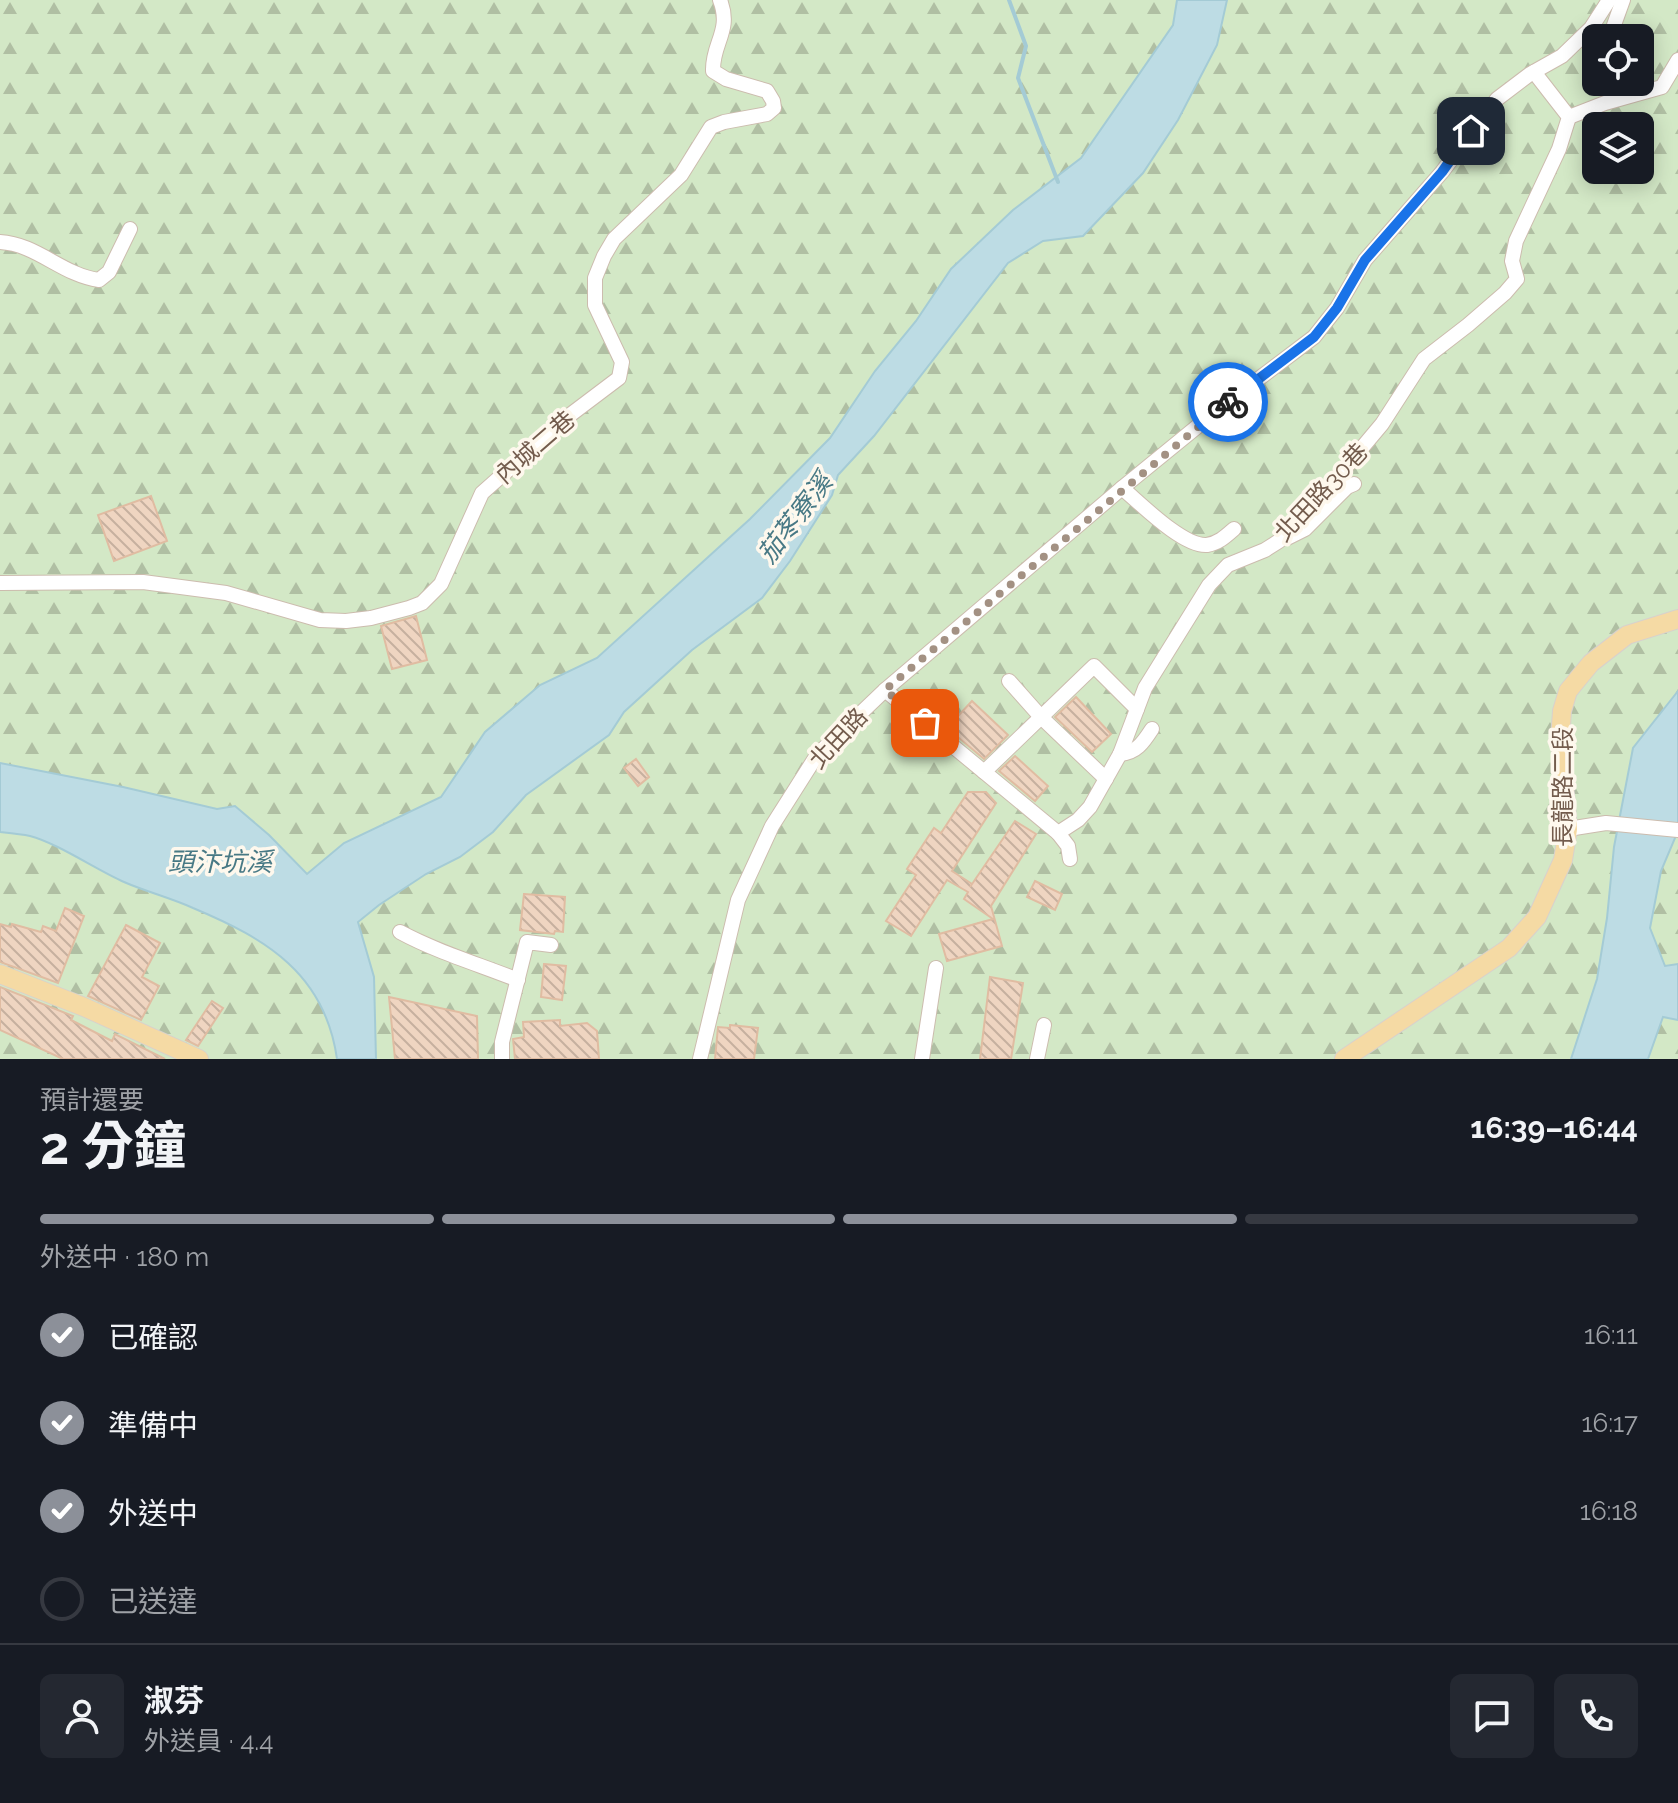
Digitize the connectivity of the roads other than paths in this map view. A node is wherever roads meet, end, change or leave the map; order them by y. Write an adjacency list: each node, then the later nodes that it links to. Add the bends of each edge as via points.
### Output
1 (720, 0): 14 (street, 內城二巷, via 726,23 712,58 713,71 767,91 774,108 711,127 681,175 614,239 595,278 595,305 622,362 619,378 482,493 446,574 422,603 371,618 320,620 226,593 143,582)
2 (1609, 0): 6 (street, 北田路, via 1591,28 1562,56)
3 (1623, 0): 4 (street)
4 (1614, 24)
5 (1678, 60): 7 (street, via 1662,87)
6 (1534, 72): 7 (street); 11 (street, 北田路, via 1497,99 1365,260 1314,337)
7 (1569, 117): 13 (street, 北田路30巷, via 1516,241 1512,261 1517,279 1424,359 1382,424)
8 (130, 229): 9 (street, via 109,272 99,280 51,262 25,245)
9 (0, 242)
10 (1354, 484): 13 (street, via 1305,529)
11 (1122, 488): 12 (street, via 1189,541 1219,542); 17 (street, 北田路)
12 (1234, 529)
13 (1279, 541): 18 (street, 北田路30巷, via 1228,565 1209,585)
14 (0, 583)
15 (1678, 619): 24 (main road, 長龍路二段, via 1627,635 1591,663 1568,691 1560,740)
16 (1009, 681): 19 (street)
17 (885, 690): 22 (street); 36 (street, 北田路, via 817,755 772,826 738,900)
18 (1137, 709): 19 (street, via 1094,666); 21 (street, 北田路30巷)
19 (1041, 717): 22 (street); 23 (street)
20 (1152, 729): 21 (street, via 1141,745)
21 (1120, 754): 23 (street, 北田路30巷)
22 (984, 772): 26 (street)
23 (1106, 779): 26 (street, 北田路30巷, via 1090,807)
24 (1568, 829): 25 (street, via 1606,823); 39 (main road, 長龍路二段, via 1563,860 1537,917 1509,948)
25 (1678, 830)
26 (1058, 833): 27 (street)
27 (1070, 859)
28 (400, 932): 32 (street)
29 (551, 945): 32 (street, via 527,942)
30 (936, 968): 37 (street)
31 (0, 974): 34 (main road)
32 (518, 980): 35 (street)
33 (1044, 1025): 38 (street)
34 (199, 1059)
35 (502, 1059)
36 (700, 1059)
37 (922, 1059)
38 (1037, 1059)
39 (1344, 1059)

